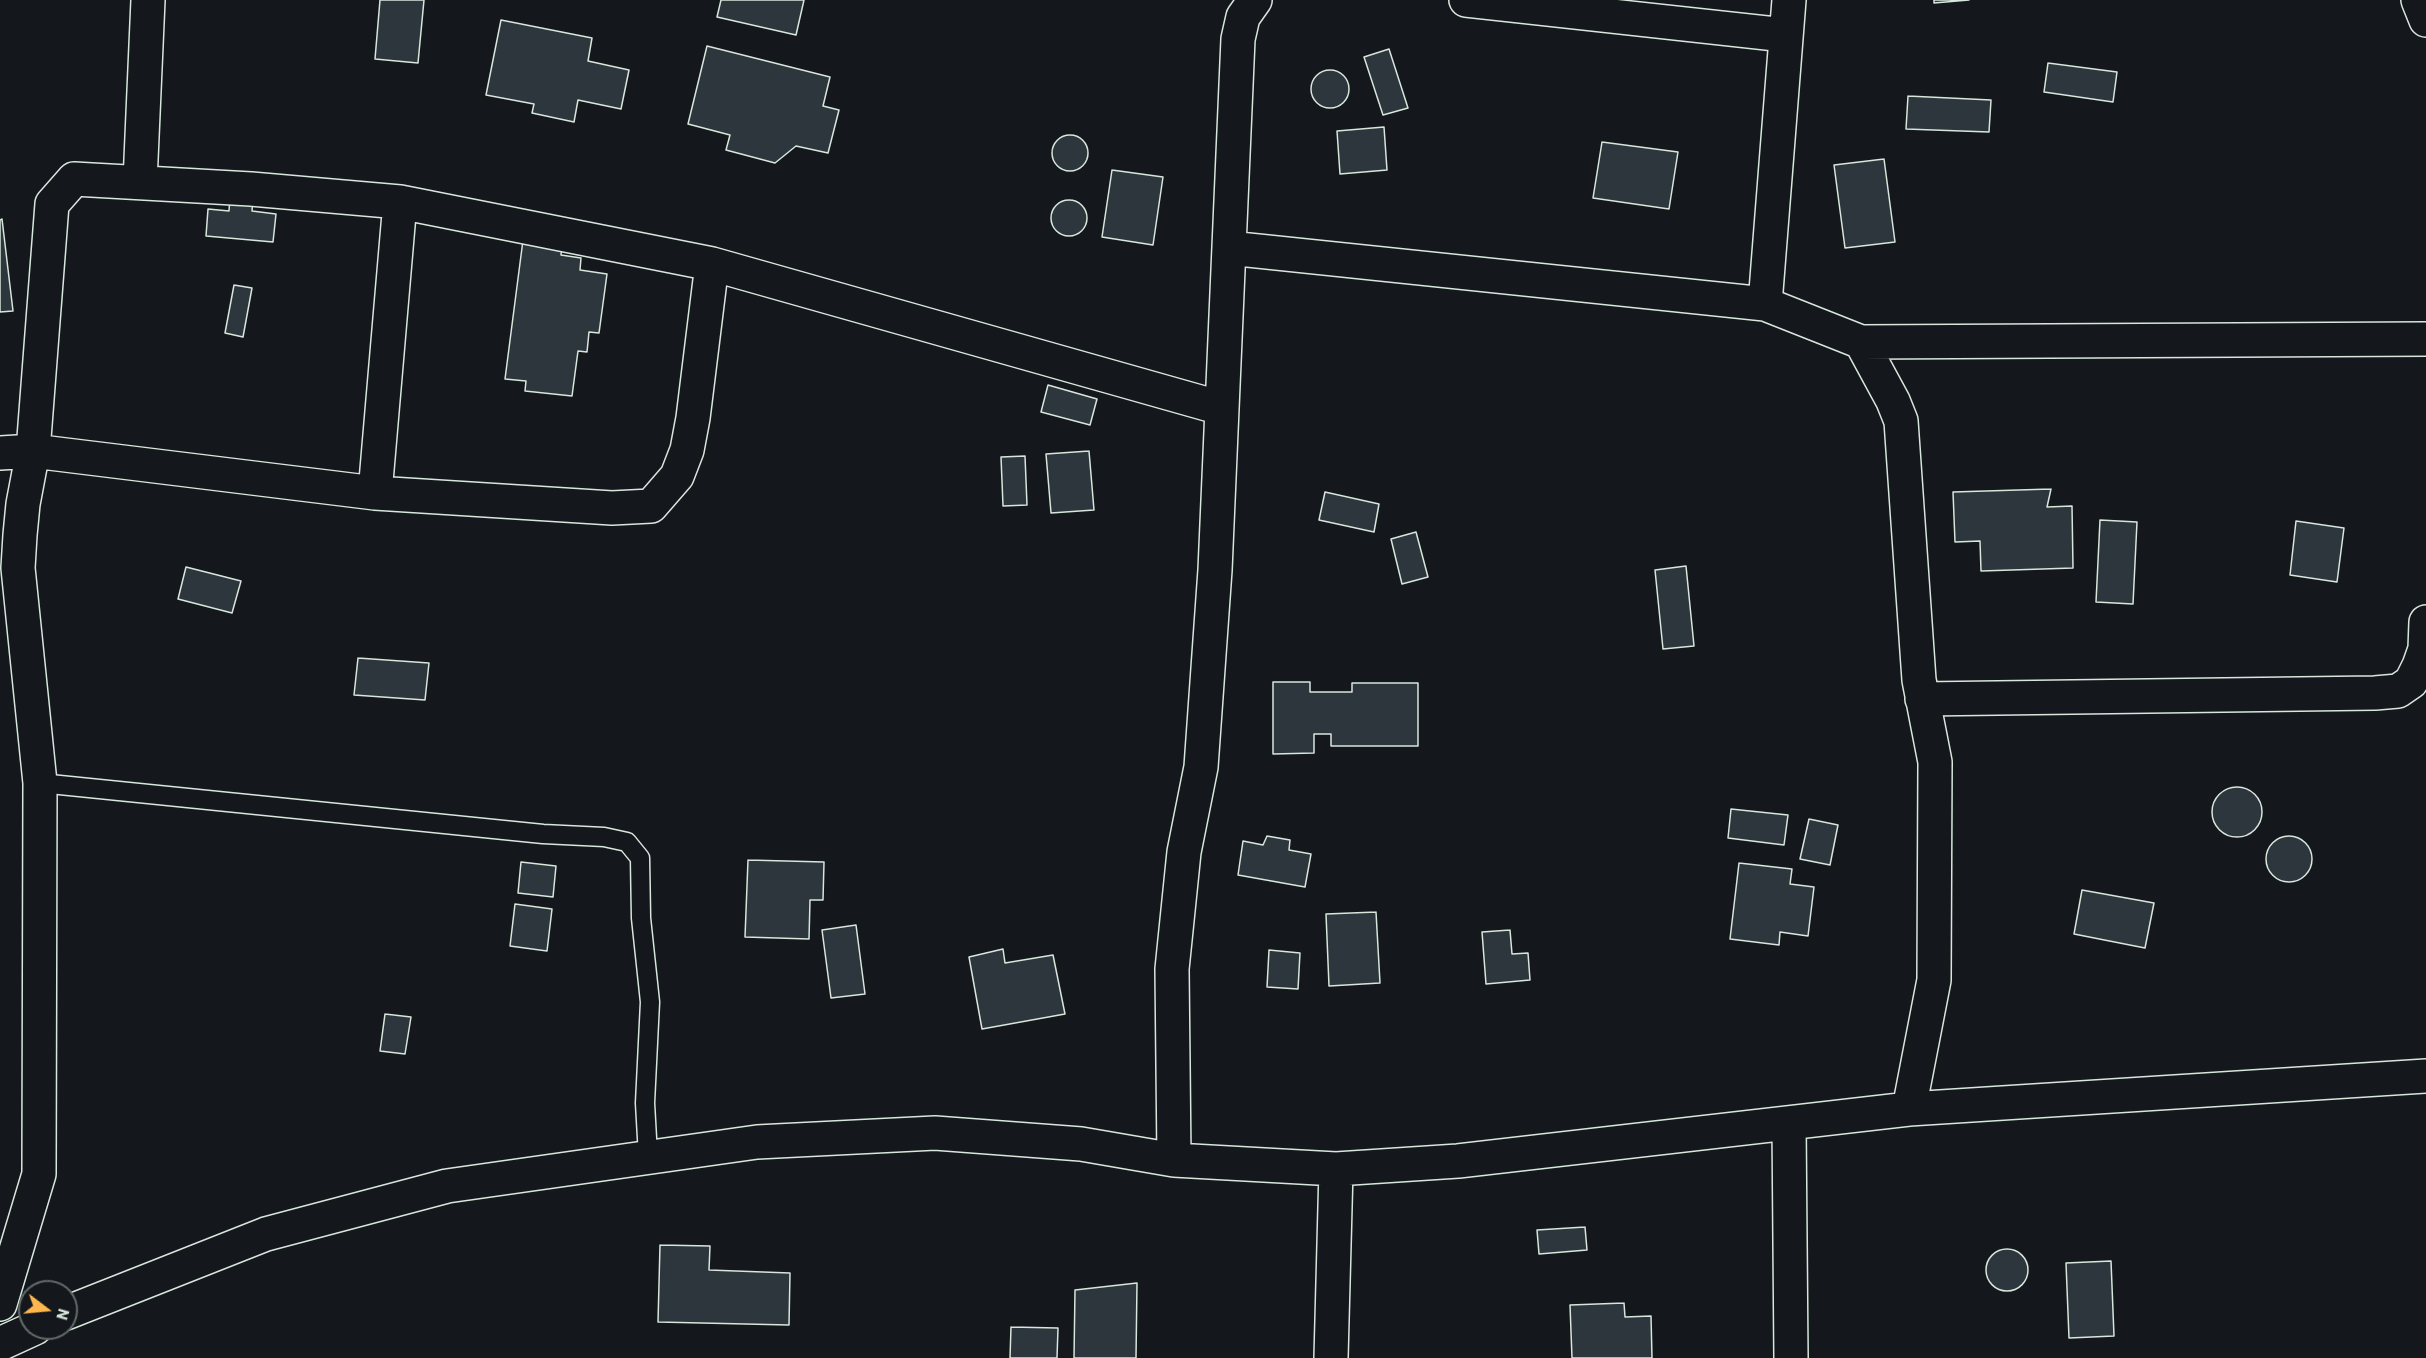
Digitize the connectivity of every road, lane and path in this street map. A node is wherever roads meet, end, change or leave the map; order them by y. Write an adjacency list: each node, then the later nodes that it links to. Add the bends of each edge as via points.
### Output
1 (148, 0): 9 (street)
2 (1255, 0): 11 (street, via 1243,17 1238,39)
3 (1466, 0): 6 (street)
4 (1789, 0): 8 (street)
5 (2418, 0): 7 (street)
6 (1521, 3): 8 (street)
7 (2426, 20)
8 (1785, 35): 13 (street)
9 (140, 182): 10 (street); 17 (street, via 74,179 52,204)
10 (400, 202): 12 (street); 19 (street)
11 (1229, 248): 13 (street); 16 (street)
12 (712, 264): 16 (street); 19 (street, via 687,450 676,476 651,506 612,508)
13 (1765, 304): 15 (street)
14 (2426, 339): 15 (street)
15 (1861, 342): 21 (street, via 1901,421)
16 (1221, 408): 27 (street, via 1215,570 1201,767 1184,852 1173,969)
17 (33, 451): 18 (street); 19 (street); 22 (street, via 22,504 18,568)
18 (0, 453)
19 (375, 494)
20 (2426, 622): 21 (street, via 2425,649 2419,666 2411,681 2398,691)
21 (1922, 699): 24 (street, via 1935,762 1934,980)
22 (40, 783): 26 (lane, via 627,842 640,858 641,918 650,1002 645,1103); 29 (street, via 39,1174)
23 (2426, 1076): 24 (street)
24 (1909, 1109): 25 (street)
25 (1789, 1123): 28 (street, via 1458,1161); 34 (street)
26 (648, 1156): 27 (street, via 757,1142 935,1132 1081,1144); 30 (street, via 447,1186 266,1234)
27 (1173, 1160): 28 (street)
28 (1336, 1169): 33 (street)
29 (0, 1304)
30 (78, 1308)
31 (18, 1336): 32 (street)
32 (0, 1344)
33 (1331, 1358)
34 (1791, 1358)

